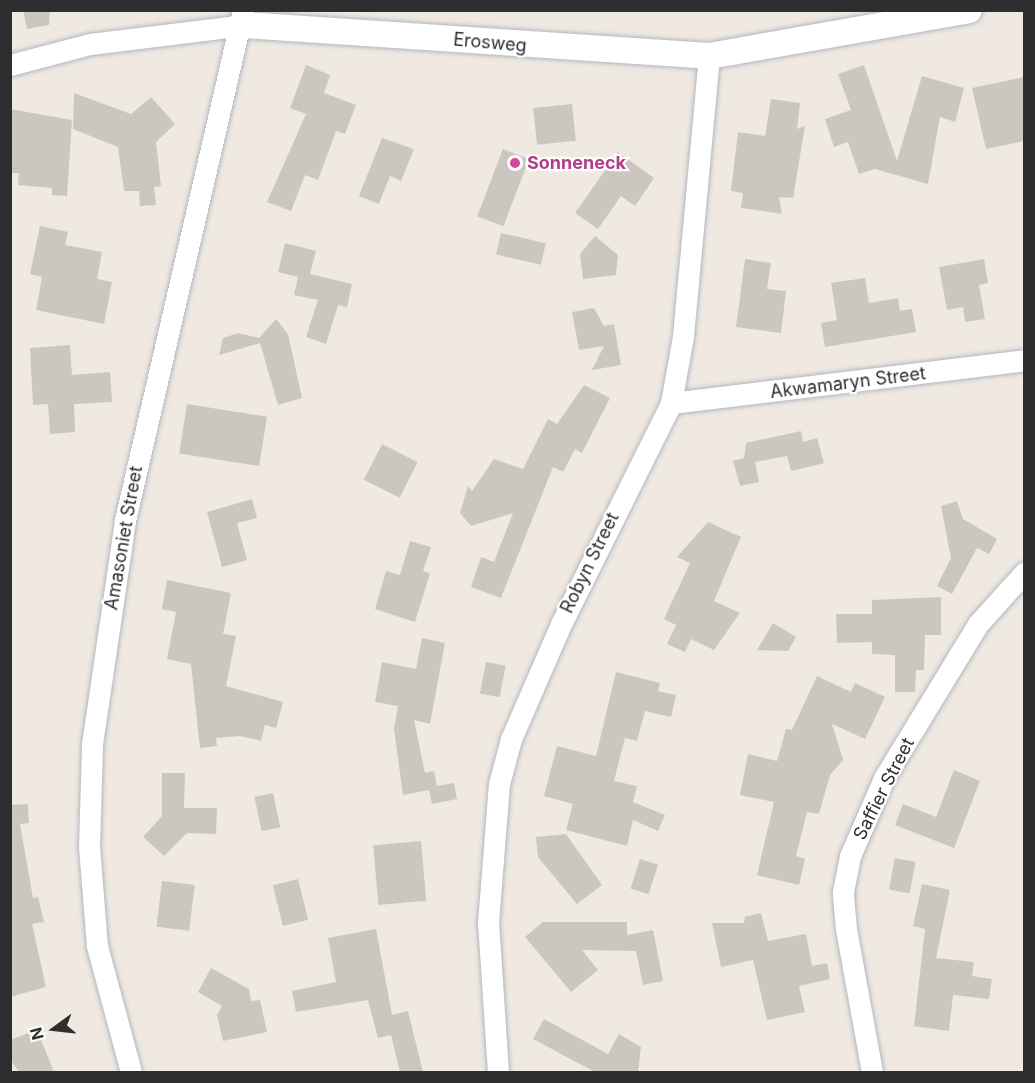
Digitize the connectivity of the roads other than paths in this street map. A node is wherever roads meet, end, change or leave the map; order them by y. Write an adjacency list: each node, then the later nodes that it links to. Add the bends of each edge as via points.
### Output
1 (969, 10): 3 (street, Erosweg)
2 (243, 18): 3 (street, Erosweg); 4 (street, Erosweg, via 90,44); 8 (street, Amasoniet Street, via 181,263 125,520 92,744 89,848 97,946)
3 (709, 56): 6 (street, Robyn Street, via 683,336)
4 (10, 64)
5 (1024, 360): 6 (street, Akwamaryn Street)
6 (670, 403): 9 (street, Robyn Street, via 561,624 511,739 499,784 488,923)
7 (1024, 573): 10 (street, Saffier Street, via 978,624 884,778 850,856 843,892 846,929)
8 (131, 1072)
9 (498, 1072)
10 (872, 1072)

